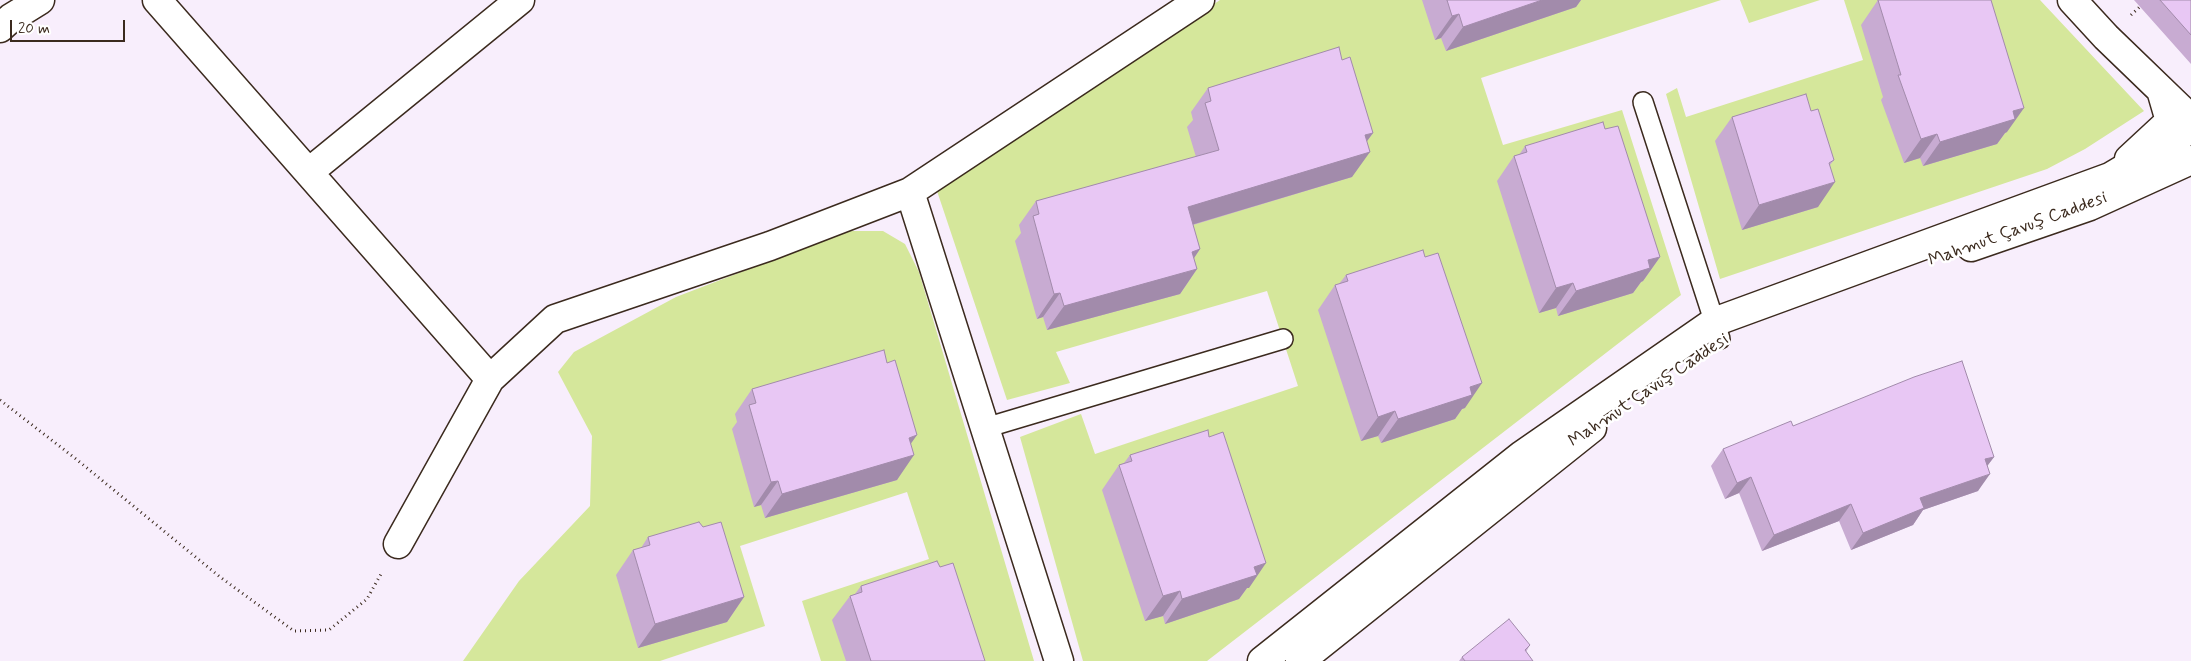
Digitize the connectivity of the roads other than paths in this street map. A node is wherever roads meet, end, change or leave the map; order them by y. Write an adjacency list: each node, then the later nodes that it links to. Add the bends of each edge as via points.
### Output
1 (40, 0): 6 (street)
2 (157, 0): 12 (street)
3 (520, 0): 12 (street)
4 (1200, 0): 14 (street)
5 (2072, 0): 7 (street)
6 (0, 28)
7 (2160, 90): 9 (street); 13 (street, via 2170,121)
8 (1643, 102): 15 (lane)
9 (2191, 119)
10 (2191, 129): 13 (street)
11 (2191, 160): 15 (street, Mahmut Çavuş Caddesi, via 2090,206)
12 (309, 172): 17 (street)
13 (2110, 177): 15 (street)
14 (910, 192): 17 (street, via 770,246 555,319); 18 (street)
15 (1717, 330): 21 (street, via 1522,455); 22 (street, Mahmut Çavuş Caddesi)
16 (1283, 339): 18 (lane)
17 (490, 379): 19 (street)
18 (985, 428): 20 (street)
19 (398, 544)
20 (1058, 661)
21 (1262, 661)
22 (1300, 661)

